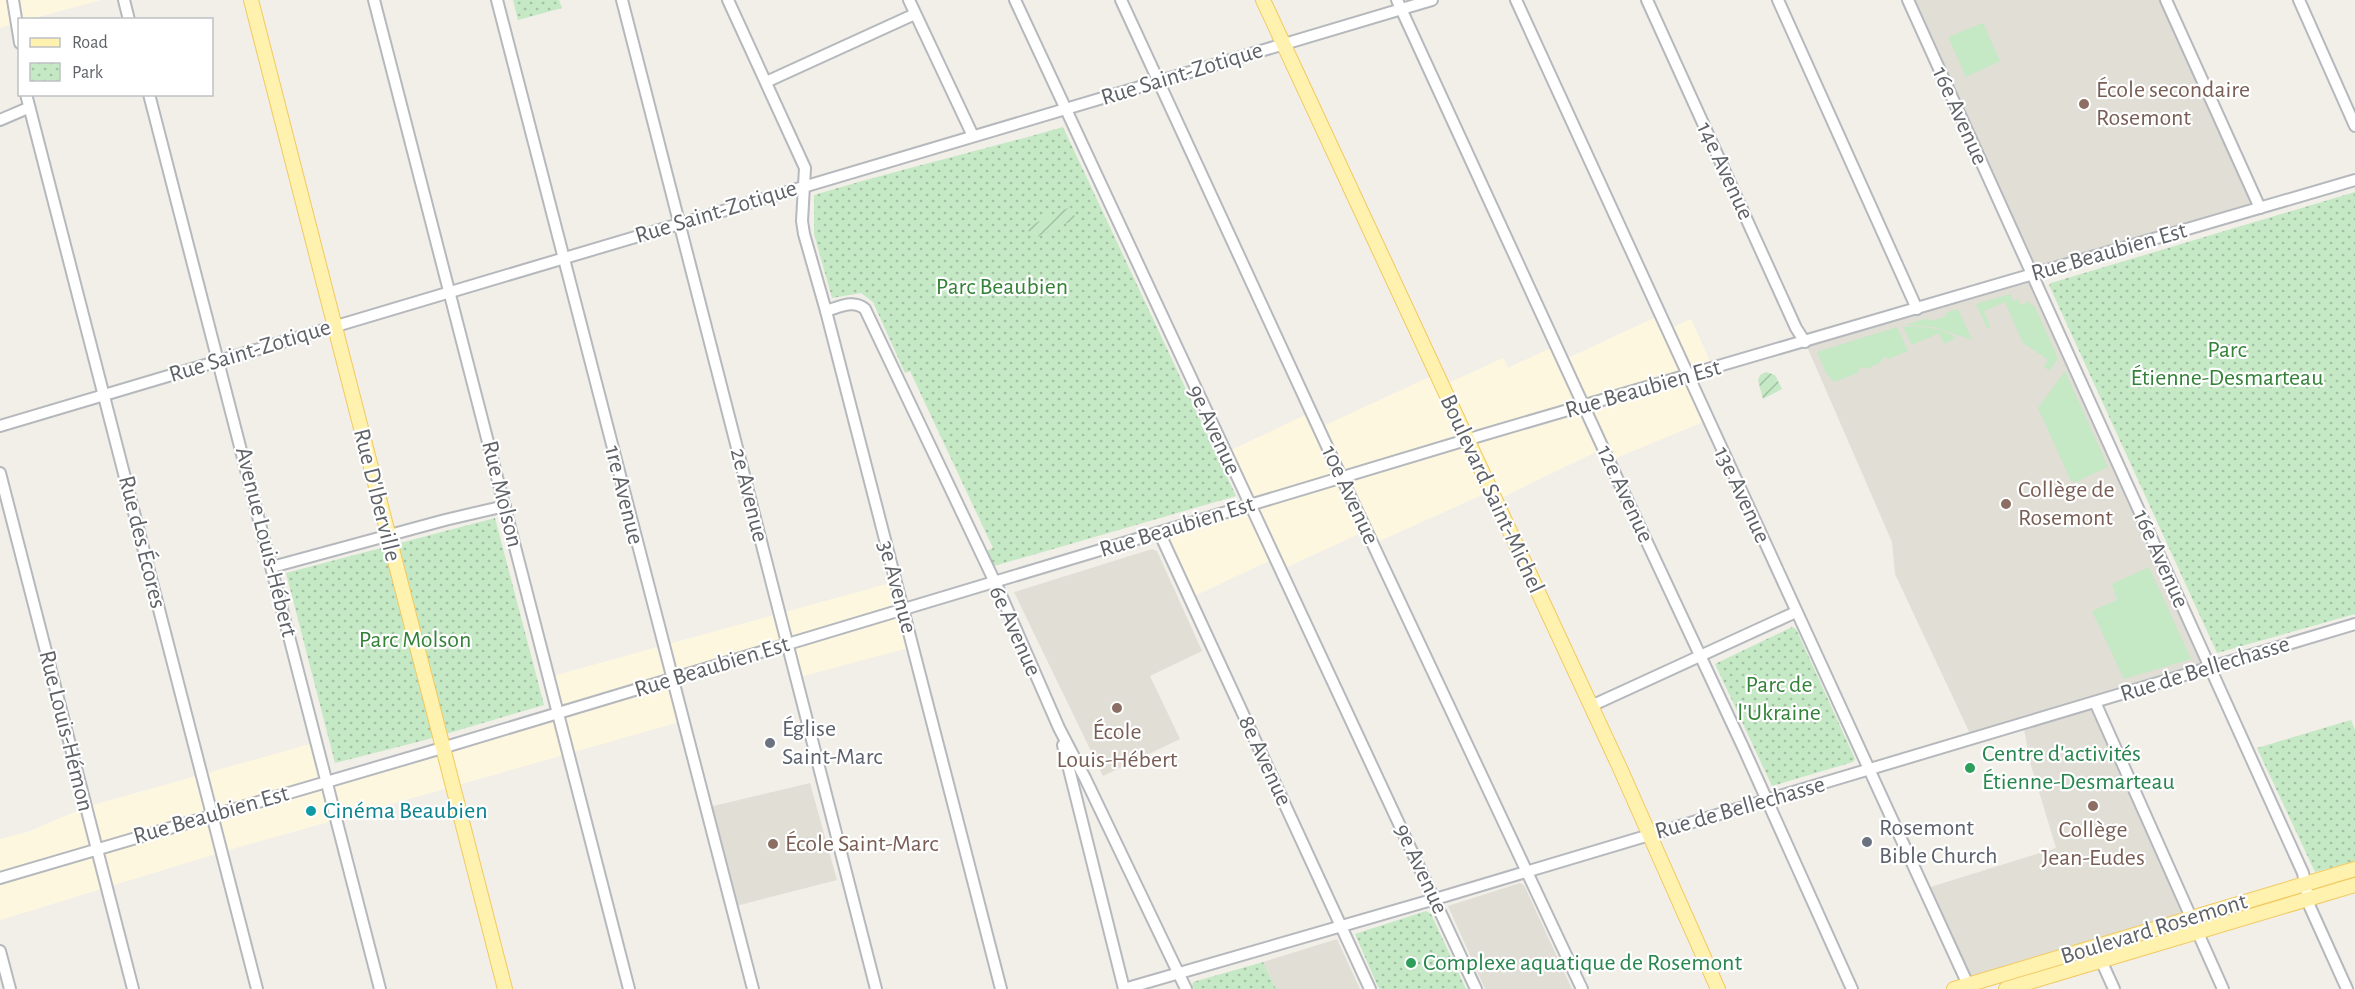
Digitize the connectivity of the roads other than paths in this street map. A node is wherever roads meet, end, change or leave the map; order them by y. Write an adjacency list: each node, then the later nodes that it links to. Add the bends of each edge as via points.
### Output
1 (13, 0): 22 (street)
2 (124, 0): 21 (street)
3 (251, 0): 42 (main road, Rue D'Iberville)
4 (374, 0): 39 (street, Rue Molson)
5 (497, 0): 37 (street, 1re Avenue)
6 (622, 0): 36 (street, 2e Avenue)
7 (728, 0): 25 (street)
8 (909, 0): 20 (street)
9 (1015, 0): 29 (street, 9e Avenue)
10 (1121, 0): 24 (street, 10e Avenue)
11 (1263, 0): 23 (main road, Boulevard Saint-Michel)
12 (1432, 0): 19 (street, Rue Saint-Zotique)
13 (1516, 0): 45 (street, 13e Avenue)
14 (1647, 0): 43 (street, 14e Avenue)
15 (1778, 0): 40 (street)
16 (1908, 0): 38 (street, 16e Avenue)
17 (2166, 0): 35 (street)
18 (2299, 0): 31 (street)
19 (1399, 5): 23 (street, Rue Saint-Zotique); 47 (street, 12e Avenue)
20 (915, 14): 25 (street); 32 (street)
21 (128, 18)
22 (18, 31)
23 (1283, 44): 24 (street, Rue Saint-Zotique); 49 (main road, Boulevard Saint-Michel)
24 (1159, 81): 29 (street, Rue Saint-Zotique); 51 (street, 10e Avenue)
25 (766, 82): 34 (street, via 805,168)
26 (26, 96): 28 (street, Rue des Écores)
27 (150, 96): 44 (street, Avenue Louis-Hébert)
28 (28, 108): 30 (street); 46 (street, Rue des Écores)
29 (1066, 108): 32 (street, Rue Saint-Zotique); 52 (street, 9e Avenue)
30 (0, 120)
31 (2355, 126)
32 (973, 136): 34 (street, Rue Saint-Zotique)
33 (2355, 180): 35 (street, Rue Beaubien Est)
34 (805, 185): 36 (street, Rue Saint-Zotique); 41 (street, 3e Avenue, via 804,234)
35 (2260, 208): 38 (street, Rue Beaubien Est)
36 (680, 223): 37 (street, Rue Saint-Zotique); 61 (street, 2e Avenue)
37 (564, 257): 39 (street, Rue Saint-Zotique); 64 (street, 1re Avenue)
38 (2031, 275): 40 (street, Rue Beaubien Est); 63 (street, 16e Avenue)
39 (450, 291): 42 (street, Rue Saint-Zotique); 53 (street, Rue Molson)
40 (1917, 309): 43 (street, Rue Beaubien Est)
41 (826, 311): 57 (street, 6e Avenue, via 854,303 865,309); 58 (street, 3e Avenue)
42 (334, 326): 44 (street, Rue Saint-Zotique); 55 (main road, Rue D'Iberville)
43 (1805, 342): 45 (street, Rue Beaubien Est)
44 (219, 360): 46 (street, Rue Saint-Zotique); 56 (street, Avenue Louis-Hébert)
45 (1689, 375): 47 (street, Rue Beaubien Est); 59 (street, 13e Avenue)
46 (105, 395): 48 (street, Rue Saint-Zotique); 73 (street, Rue des Écores)
47 (1585, 407): 49 (street, Rue Beaubien Est); 62 (street, 12e Avenue)
48 (0, 426)
49 (1468, 440): 51 (street, Rue Beaubien Est); 66 (main road, Boulevard Saint-Michel)
50 (0, 473): 75 (street, Rue Louis-Hémon)
51 (1342, 478): 52 (street, Rue Beaubien Est); 77 (street, 10e Avenue)
52 (1250, 505): 54 (street, Rue Beaubien Est); 81 (street, 9e Avenue)
53 (505, 506): 55 (street); 67 (street, Rue Molson)
54 (1160, 534): 57 (street, Rue Beaubien Est); 84 (street, 8e Avenue)
55 (387, 536): 56 (street); 69 (main road, Rue D'Iberville)
56 (272, 567): 71 (street, Avenue Louis-Hébert)
57 (994, 583): 58 (street, Rue Beaubien Est); 68 (street, 6e Avenue)
58 (903, 610): 61 (street, Rue Beaubien Est); 99 (street, 3e Avenue)
59 (1796, 612): 62 (street); 70 (street, 13e Avenue)
60 (2355, 624): 63 (street, Rue de Bellechasse)
61 (788, 644): 64 (street, Rue Beaubien Est); 98 (street, 2e Avenue)
62 (1701, 655): 66 (street); 72 (street, 12e Avenue)
63 (2210, 668): 65 (street, Rue de Bellechasse); 79 (street, 16e Avenue)
64 (672, 679): 67 (street, Rue Beaubien Est); 97 (street, 1re Avenue)
65 (2096, 702): 70 (street, Rue de Bellechasse); 83 (street)
66 (1591, 706): 74 (main road, Boulevard Saint-Michel)
67 (557, 712): 69 (street, Rue Beaubien Est); 96 (street, Rue Molson)
68 (1059, 728): 89 (street, 6e Avenue); 100 (street)
69 (442, 748): 71 (street, Rue Beaubien Est); 95 (main road, Rue D'Iberville)
70 (1870, 769): 72 (street, Rue de Bellechasse); 90 (street, 13e Avenue)
71 (327, 781): 73 (street, Rue Beaubien Est); 94 (street, Avenue Louis-Hébert)
72 (1767, 800): 74 (street, Rue de Bellechasse); 106 (street, 12e Avenue)
73 (212, 814): 75 (street, Rue Beaubien Est); 93 (street, Rue des Écores)
74 (1650, 834): 77 (street, Rue de Bellechasse); 105 (main road, Boulevard Saint-Michel)
75 (96, 849): 78 (street, Rue Beaubien Est); 92 (street, Rue Louis-Hémon)
76 (2355, 869): 79 (main road, Boulevard Rosemont)
77 (1527, 870): 81 (street, Rue de Bellechasse); 104 (street, 10e Avenue)
78 (0, 878)
79 (2307, 884): 82 (street, 16e Avenue); 83 (main road, Boulevard Rosemont)
80 (2355, 885): 82 (main road, Boulevard Rosemont)
81 (1434, 899): 84 (street, Rue de Bellechasse); 103 (street, 9e Avenue)
82 (2308, 899): 85 (main road, Boulevard Rosemont); 111 (street, 16e Avenue)
83 (2193, 918): 85 (street); 86 (main road, Boulevard Rosemont)
84 (1341, 926): 89 (street, Rue de Bellechasse); 102 (street, 8e Avenue)
85 (2198, 932): 88 (main road, Boulevard Rosemont); 110 (street)
86 (2095, 946): 88 (street); 90 (main road, Boulevard Rosemont)
87 (0, 951): 91 (street)
88 (2101, 961): 108 (main road, Boulevard Rosemont); 109 (street)
89 (1178, 972): 100 (street, Rue de Bellechasse); 101 (street, 6e Avenue)
90 (1969, 987): 107 (main road, Boulevard Rosemont)
91 (10, 989)
92 (133, 989)
93 (257, 989)
94 (380, 989)
95 (505, 989)
96 (629, 989)
97 (753, 989)
98 (876, 989)
99 (1001, 989)
100 (1124, 989)
101 (1186, 989)
102 (1370, 989)
103 (1476, 989)
104 (1582, 989)
105 (1718, 989)
106 (1852, 989)
107 (1954, 989)
108 (2009, 989)
109 (2114, 989)
110 (2223, 989)
111 (2347, 989)

